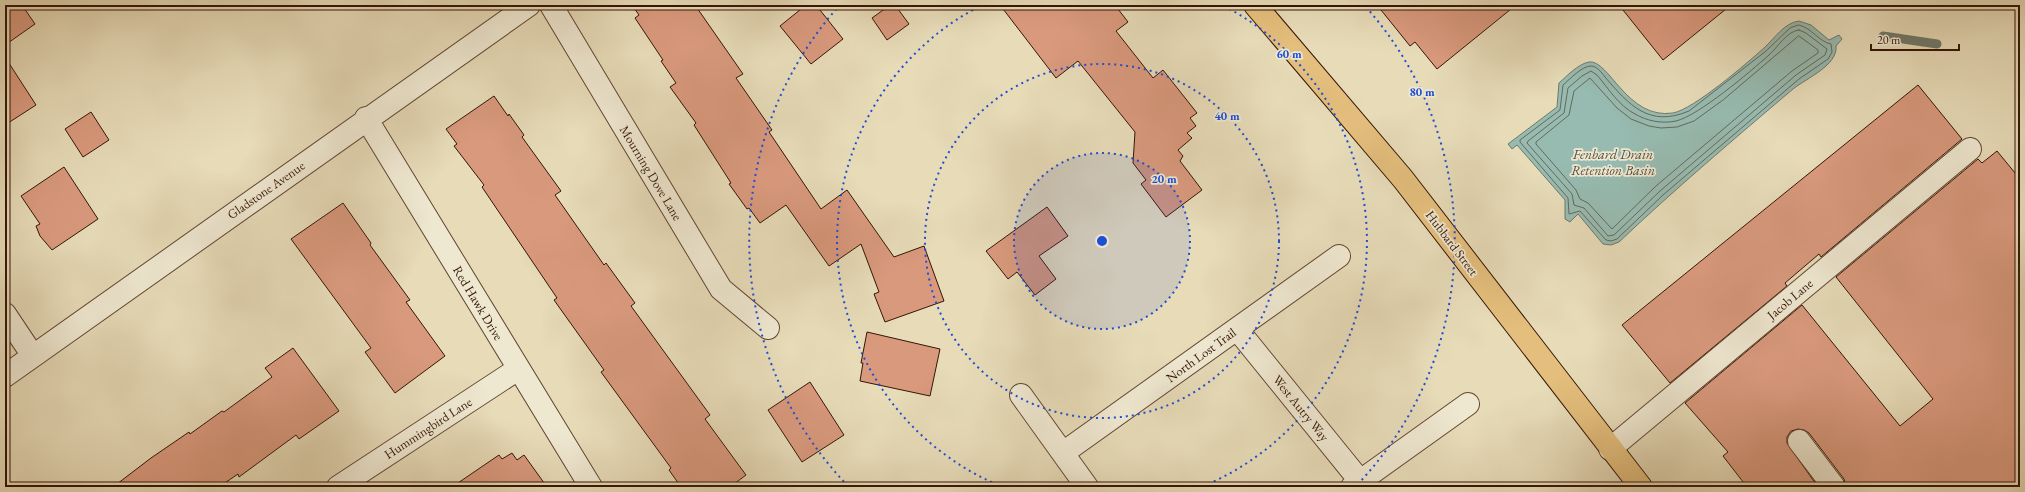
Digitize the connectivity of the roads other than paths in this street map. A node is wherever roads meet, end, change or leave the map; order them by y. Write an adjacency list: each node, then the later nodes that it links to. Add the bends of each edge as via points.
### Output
1 (529, 5): 4 (street, Gladstone Avenue)
2 (550, 5): 8 (street, Mourning Dove Lane, via 721,289)
3 (1255, 5): 16 (main road, Hubbard Street, via 1403,179)
4 (366, 118): 10 (street, Gladstone Avenue); 11 (street, Red Hawk Drive)
5 (1970, 149): 16 (street, Jacob Lane)
6 (1339, 256): 9 (street, North Lost Trail)
7 (5, 314): 10 (street)
8 (768, 328)
9 (1236, 329): 17 (street, North Lost Trail); 18 (street, West Autry Way)
10 (33, 356): 12 (street, Gladstone Avenue)
11 (518, 369): 20 (street, Hummingbird Lane); 21 (street, Red Hawk Drive)
12 (5, 376)
13 (1021, 395): 17 (street)
14 (1468, 404): 18 (street)
15 (1799, 441): 23 (street)
16 (1610, 449): 19 (main road, Hubbard Street)
17 (1063, 453): 22 (street)
18 (1359, 485)
19 (1634, 485)
20 (338, 487)
21 (590, 487)
22 (1087, 487)
23 (1834, 487)

